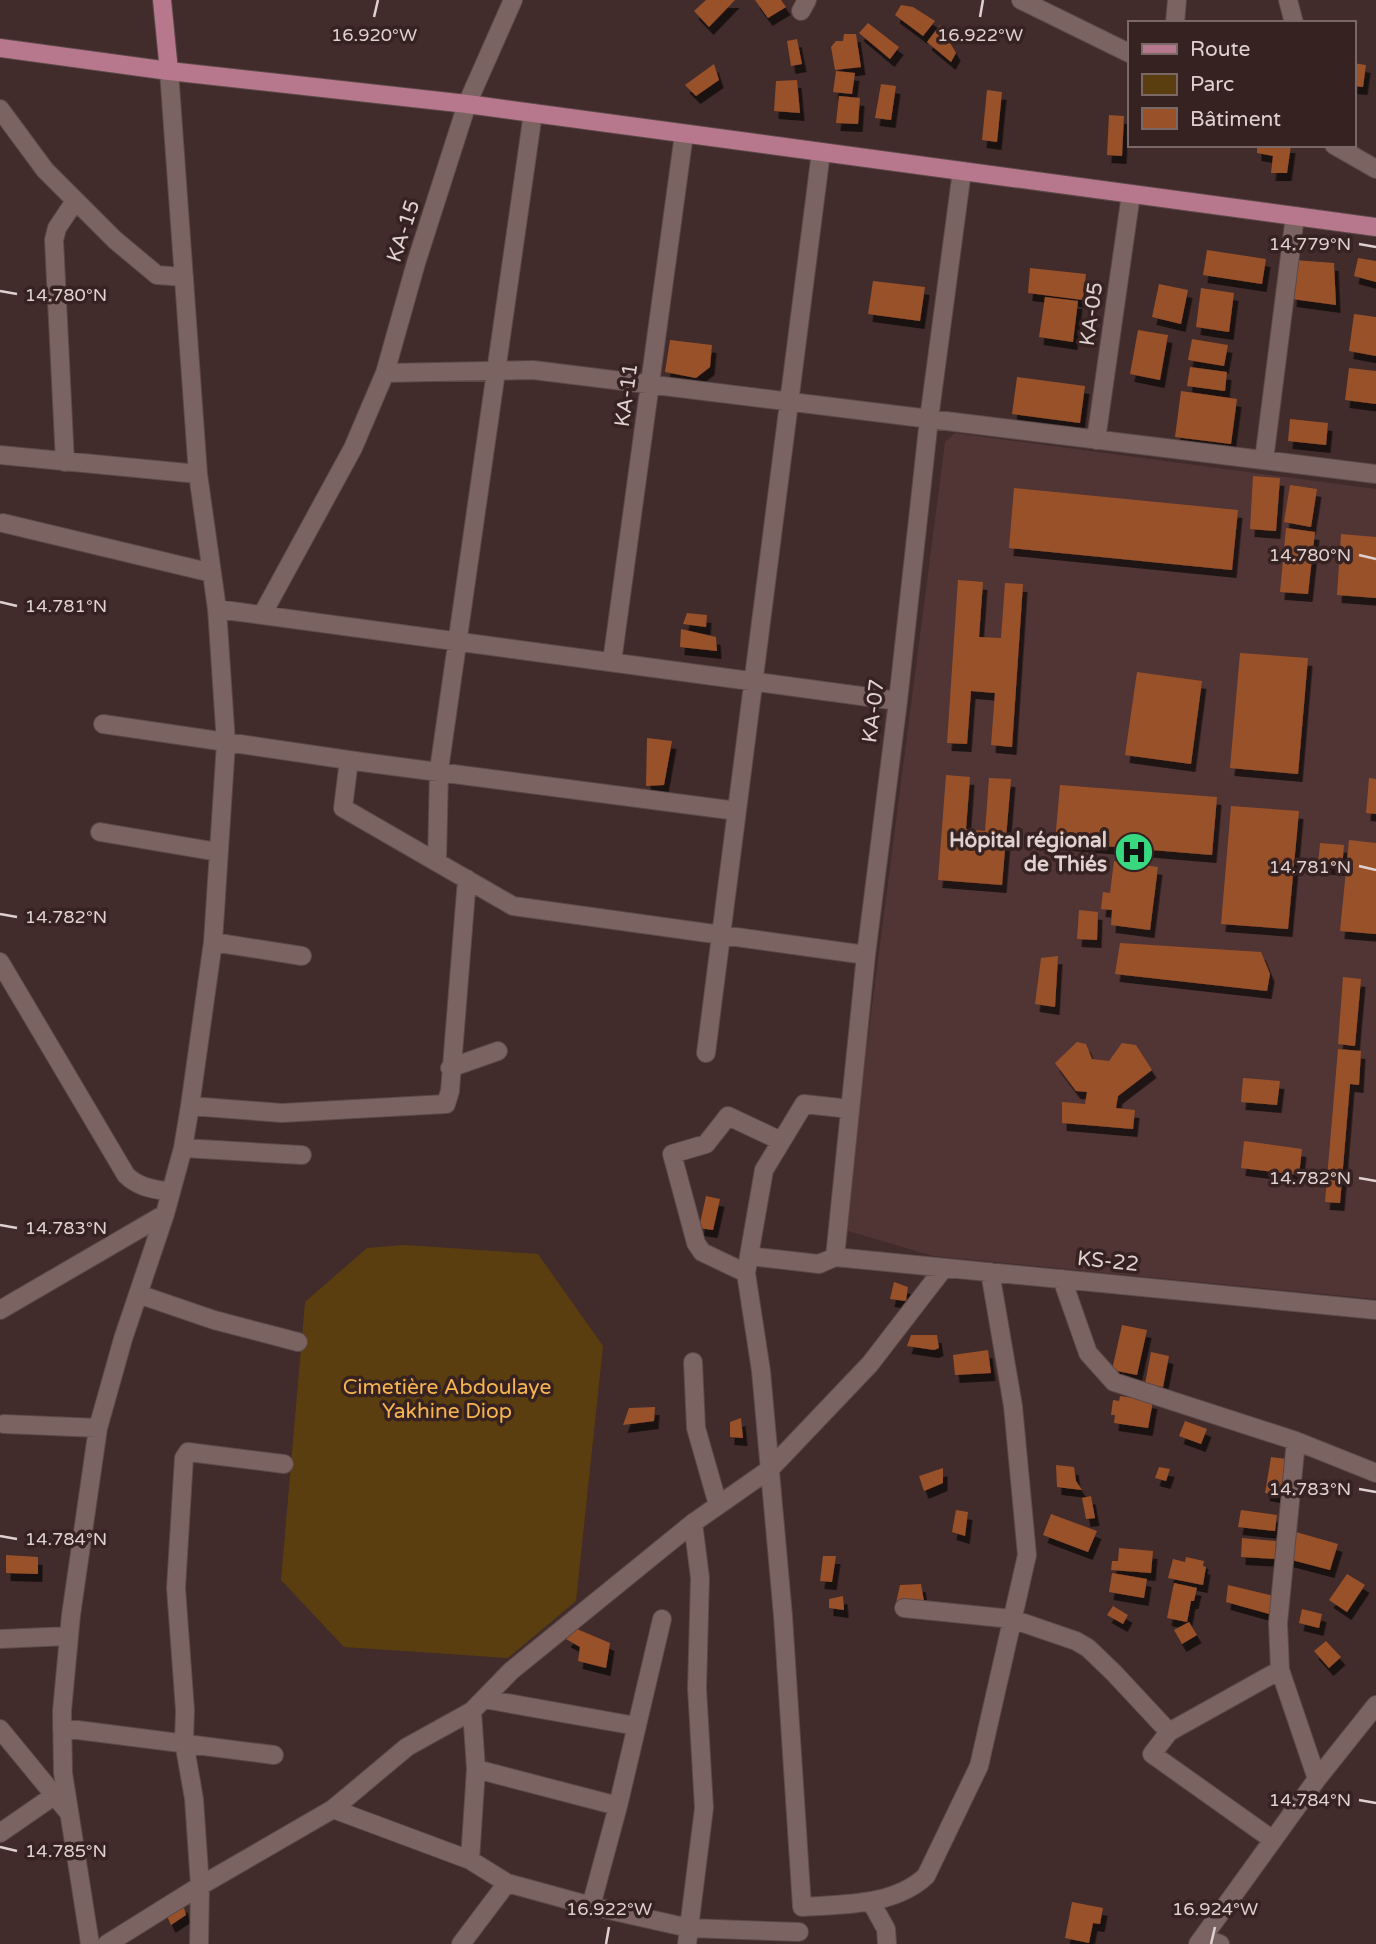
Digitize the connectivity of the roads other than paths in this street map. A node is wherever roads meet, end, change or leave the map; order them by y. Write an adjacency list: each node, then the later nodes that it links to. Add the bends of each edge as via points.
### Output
1 (162, 0): 11 (main road)
2 (513, 0): 12 (street, KA-15)
3 (1021, 0): 10 (street)
4 (1177, 0): 7 (street)
5 (1288, 0): 6 (street); 8 (street)
6 (1304, 0)
7 (1175, 21)
8 (1293, 21)
9 (0, 48): 11 (main road)
10 (1128, 53)
11 (169, 71): 12 (main road); 24 (street)
12 (467, 104): 14 (main road); 26 (street, KA-15)
13 (0, 110): 21 (street)
14 (533, 113): 15 (main road); 25 (street)
15 (684, 134): 17 (main road); 27 (street, KA-11)
16 (1338, 147): 18 (street)
17 (821, 152): 19 (main road); 28 (street)
18 (1376, 169)
19 (962, 171): 20 (main road); 29 (street, KA-07)
20 (1131, 194): 22 (main road); 30 (street, KA-05)
21 (75, 201): 24 (street, via 157,275); 33 (street, via 54,240)
22 (1295, 216): 23 (main road); 32 (street)
23 (1376, 228)
24 (184, 277): 34 (street)
25 (495, 371): 26 (street); 27 (street, via 533,370); 40 (street)
26 (385, 373): 39 (street, KA-15, via 353,449)
27 (650, 384): 28 (street); 41 (street, KA-11)
28 (789, 401): 29 (street); 42 (street)
29 (929, 419): 30 (street); 43 (street, KA-07)
30 (1096, 440): 32 (street)
31 (0, 455): 33 (street)
32 (1264, 460): 35 (street)
33 (65, 462): 34 (street)
34 (198, 474): 37 (street)
35 (1376, 474)
36 (1, 522): 37 (street)
37 (212, 572): 38 (street)
38 (217, 609): 39 (street); 45 (street)
39 (262, 615): 40 (street)
40 (457, 642): 41 (street); 47 (street)
41 (612, 663): 42 (street)
42 (754, 682): 43 (street); 48 (street)
43 (898, 701): 56 (street, KA-07)
44 (103, 724): 45 (street)
45 (226, 743): 46 (street); 50 (street)
46 (349, 760): 47 (street); 51 (street, via 344,808)
47 (439, 770): 48 (street); 51 (street)
48 (737, 811): 53 (street)
49 (100, 832): 50 (street)
50 (218, 852): 54 (street)
51 (437, 862): 52 (street)
52 (467, 879): 53 (street, via 513,906); 60 (street)
53 (721, 935): 56 (street); 59 (street)
54 (213, 942): 55 (street); 61 (street)
55 (302, 956)
56 (866, 956): 62 (street, KA-07)
57 (0, 962): 66 (street, via 126,1175 143,1187)
58 (498, 1051): 60 (street)
59 (706, 1053)
60 (450, 1068): 61 (street, via 446,1104 282,1112)
61 (190, 1107): 64 (street)
62 (850, 1109): 63 (street, via 804,1104); 68 (street, KA-07)
63 (781, 1141): 69 (street, via 764,1170); 69 (street, KS-22, via 728,1116 706,1144 672,1154 702,1252)
64 (183, 1148): 65 (street); 66 (street)
65 (302, 1155)
66 (171, 1192): 67 (street)
67 (166, 1214): 73 (street); 74 (street)
68 (835, 1257): 69 (street, KS-22, via 819,1264); 70 (street, KS-22)
69 (748, 1265): 82 (street)
70 (944, 1268): 71 (street, KS-22); 82 (street, via 870,1364)
71 (990, 1272): 72 (street, KS-22); 88 (street, via 1013,1406 1027,1555)
72 (1062, 1279): 75 (street, KS-22); 80 (street, via 1088,1353 1114,1382)
73 (138, 1294): 76 (street); 79 (street)
74 (0, 1310)
75 (1376, 1310)
76 (298, 1342)
77 (693, 1362): 84 (street, via 696,1428)
78 (4, 1424): 79 (street)
79 (98, 1428): 89 (street)
80 (1296, 1441): 83 (street); 91 (street, via 1278,1622)
81 (284, 1464): 98 (street, via 185,1454 176,1588)
82 (770, 1469): 84 (street); 113 (street)
83 (1376, 1473)
84 (718, 1505): 85 (street)
85 (693, 1523): 92 (street, via 510,1671); 114 (street, via 700,1578 697,1688 704,1808)
86 (904, 1608): 88 (street)
87 (662, 1619): 94 (street)
88 (1012, 1619): 97 (street, via 1088,1648); 111 (street, via 979,1766 926,1876 916,1886)
89 (69, 1636): 90 (street); 95 (street)
90 (0, 1639)
91 (1280, 1670): 97 (street); 101 (street)
92 (478, 1705): 94 (street); 100 (street); 104 (street, via 407,1747)
93 (1376, 1705): 101 (street)
94 (636, 1726): 103 (street)
95 (62, 1728): 98 (street); 105 (street)
96 (0, 1729): 102 (street)
97 (1169, 1732): 107 (street, via 1152,1754)
98 (184, 1742): 99 (street); 110 (street, via 194,1799)
99 (274, 1755)
100 (477, 1769): 103 (street); 108 (street)
101 (1317, 1779): 107 (street)
102 (55, 1795): 105 (street); 106 (street)
103 (618, 1806): 112 (street)
104 (333, 1809): 108 (street); 110 (street)
105 (70, 1814): 117 (street)
106 (0, 1833)
107 (1273, 1840): 116 (street)
108 (470, 1860): 109 (street)
109 (508, 1883): 112 (street); 120 (street)
110 (200, 1885): 118 (street); 119 (street)
111 (871, 1902): 113 (street); 121 (street, via 886,1929)
112 (590, 1906): 114 (street)
113 (802, 1907): 115 (street)
114 (688, 1936): 115 (street)
115 (799, 1938)
116 (1207, 1942)
117 (90, 1944)
118 (107, 1944)
119 (199, 1944)
120 (461, 1944)
121 (887, 1944)

